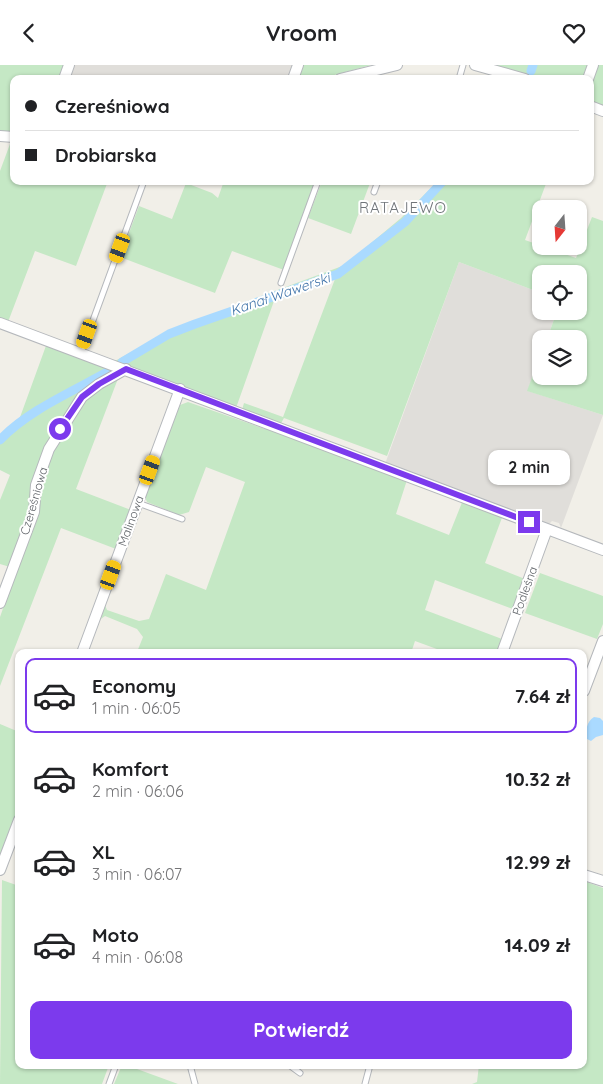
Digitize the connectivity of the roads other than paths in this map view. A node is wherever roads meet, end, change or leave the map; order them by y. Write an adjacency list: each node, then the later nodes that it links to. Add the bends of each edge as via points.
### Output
1 (398, 65): 3 (street)
2 (475, 65): 4 (street)
3 (361, 75)
4 (511, 75)
5 (143, 185): 11 (lane)
6 (317, 185): 9 (lane)
7 (377, 185): 8 (lane)
8 (374, 192)
9 (281, 283)
10 (0, 323): 11 (street)
11 (80, 353): 12 (street)
12 (126, 369): 13 (street); 18 (street, Czereśniowa, via 82,397 49,449 36,485 34,511)
13 (180, 389): 14 (street, Malinowa); 16 (street)
14 (138, 503): 15 (lane); 20 (street, Malinowa)
15 (182, 519)
16 (547, 529): 17 (street); 21 (street, Podleśna)
17 (603, 549)
18 (0, 603)
19 (603, 641): 22 (street)
20 (83, 649)
21 (503, 649)
22 (587, 683)
23 (15, 831): 24 (street)
24 (0, 870)
25 (587, 876): 26 (street)
26 (603, 881)
27 (115, 1069): 32 (lane)
28 (191, 1069): 33 (lane)
29 (294, 1069): 31 (lane)
30 (369, 1069): 34 (lane)
31 (300, 1073)
32 (109, 1084)
33 (195, 1084)
34 (364, 1084)

